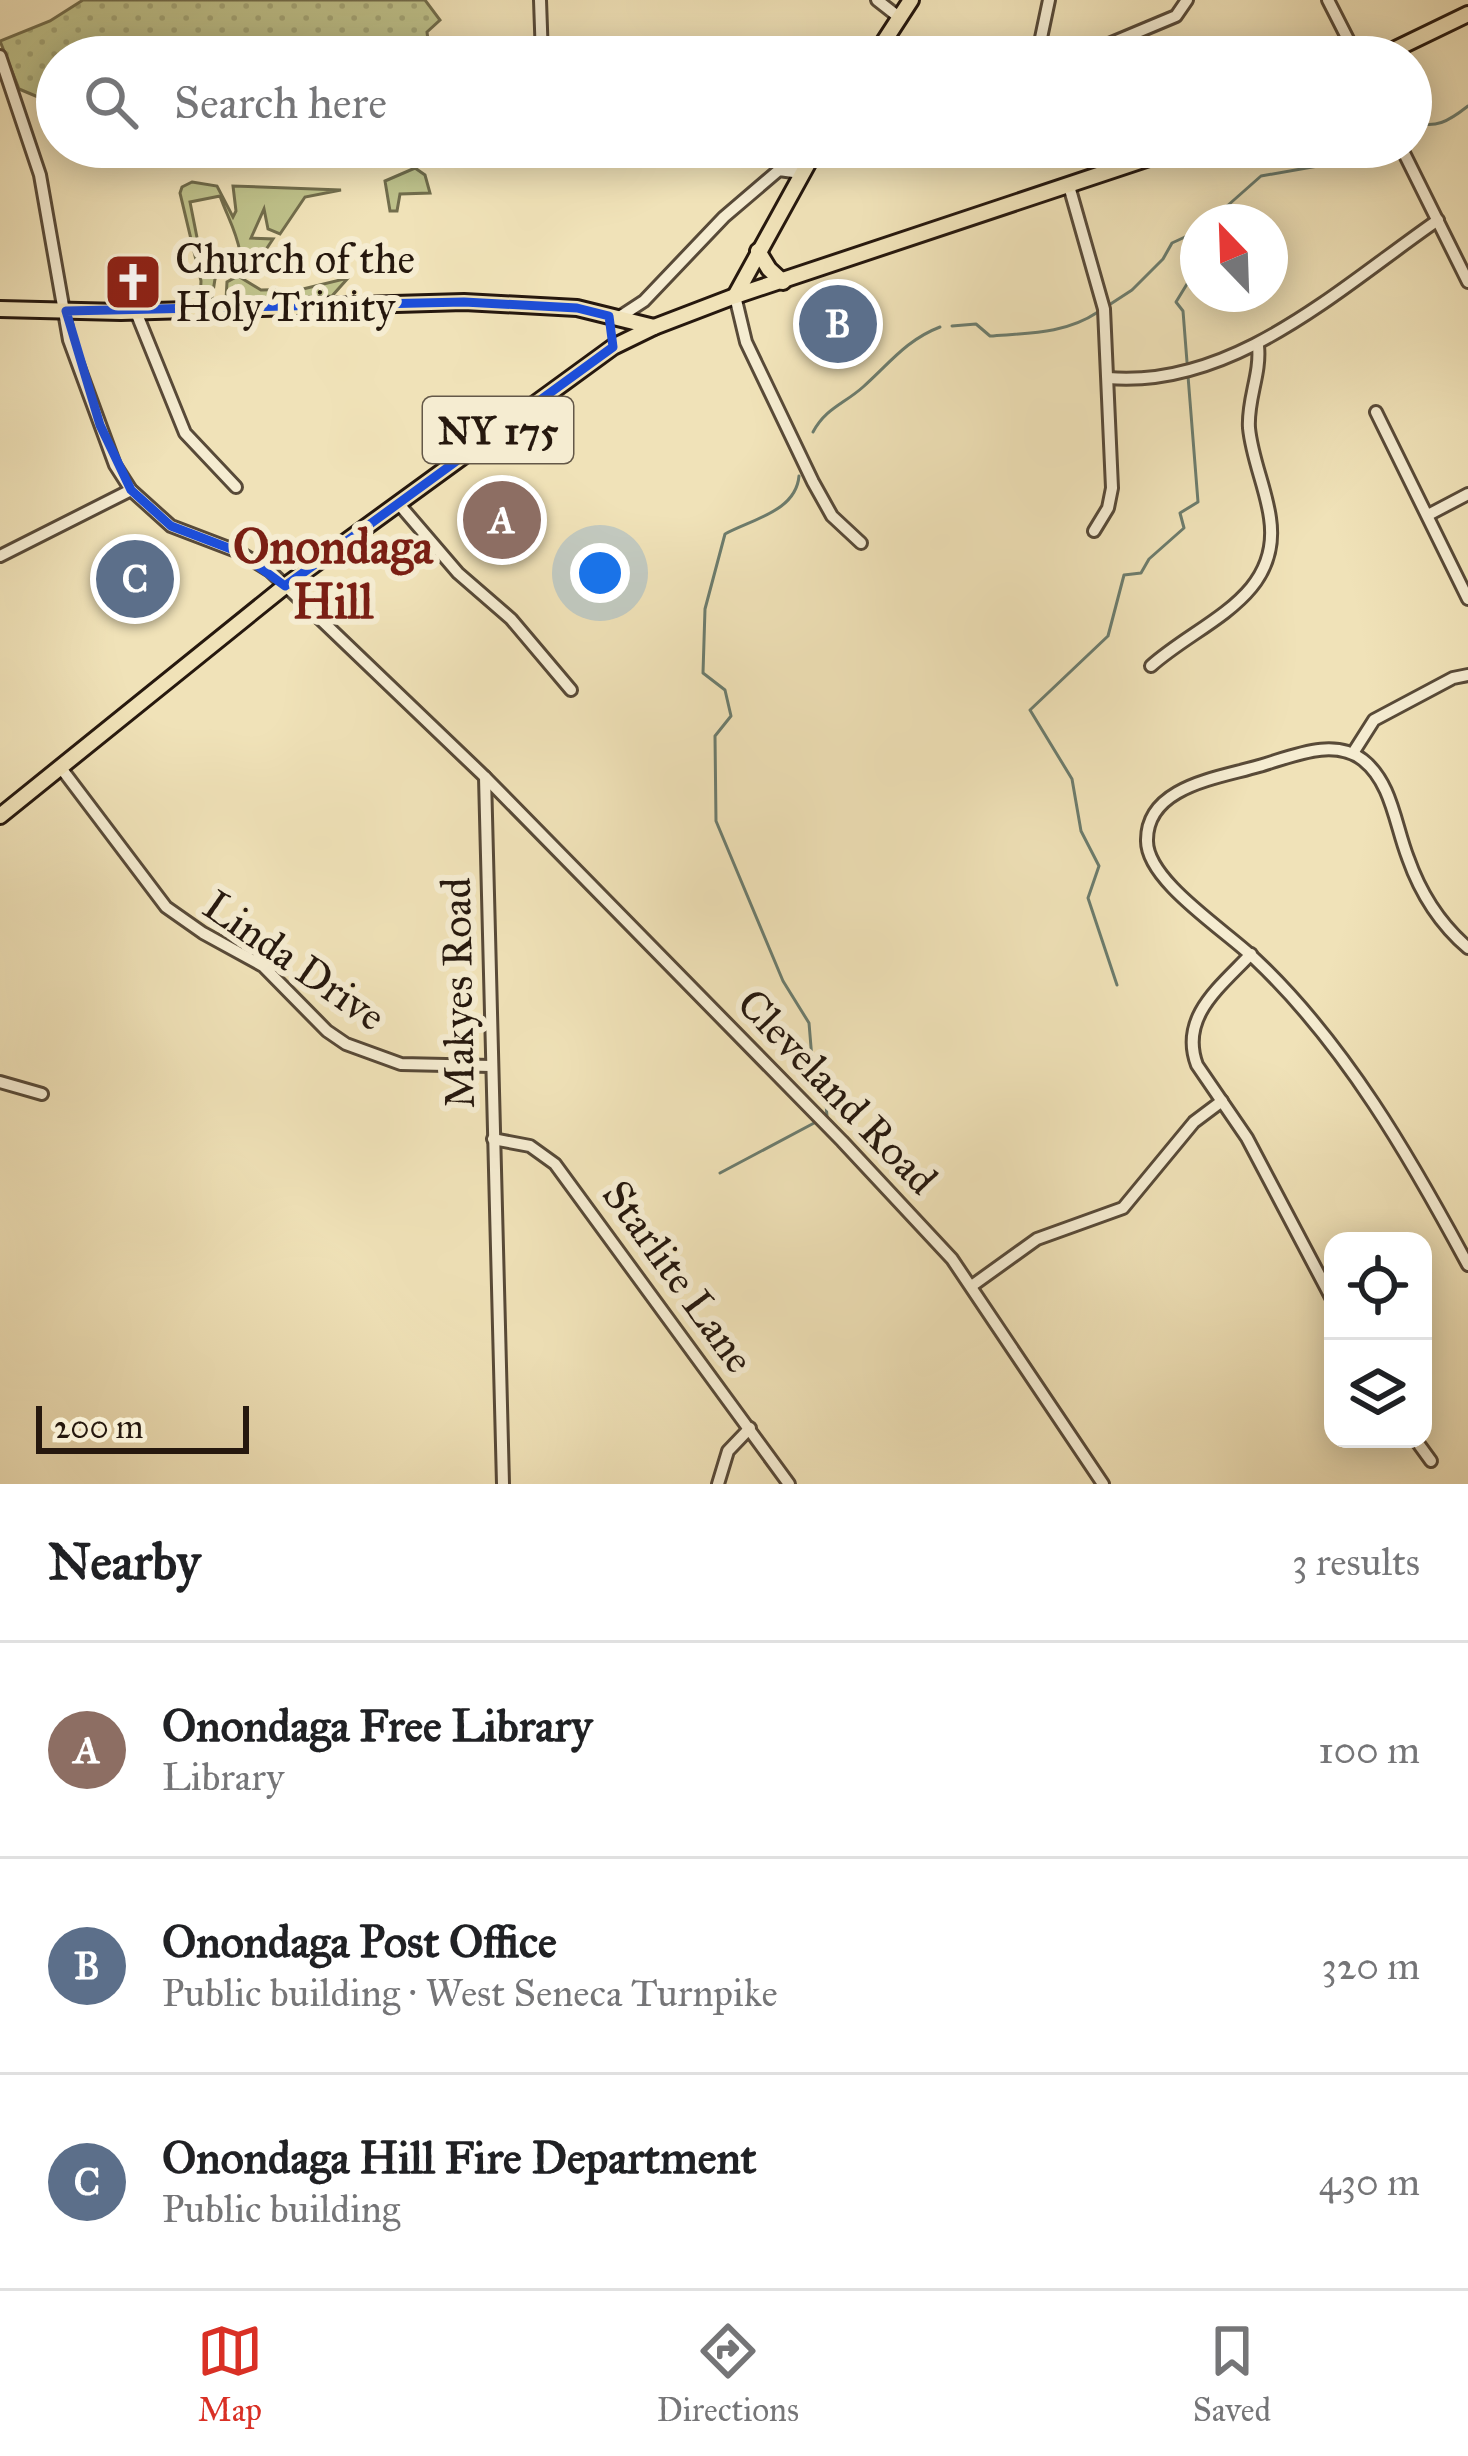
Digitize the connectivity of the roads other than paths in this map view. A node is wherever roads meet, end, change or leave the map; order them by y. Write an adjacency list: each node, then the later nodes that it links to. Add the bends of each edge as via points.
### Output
1 (540, 0): 9 (street)
2 (877, 0): 8 (street)
3 (911, 0): 8 (main road)
4 (1049, 0): 11 (street)
5 (1187, 0): 12 (street, via 1176,16)
6 (1328, 0): 13 (street)
7 (1468, 14): 14 (main road)
8 (900, 18): 10 (main road)
9 (541, 36)
10 (888, 36)
11 (1041, 36)
12 (1128, 36)
13 (1346, 36)
14 (1422, 36)
15 (0, 56): 16 (street)
16 (36, 163)
17 (38, 168): 31 (street)
18 (804, 168): 21 (main road)
19 (1121, 168): 22 (main road)
20 (1412, 168): 23 (street)
21 (801, 173): 25 (main road); 33 (street, via 779,170 644,301)
22 (1069, 186): 28 (main road); 37 (street, via 1103,309)
23 (1438, 220): 26 (street); 35 (street)
24 (1468, 245): 26 (street)
25 (758, 251): 28 (main road); 29 (main road)
26 (1453, 252): 27 (street)
27 (1468, 281)
28 (783, 282): 29 (main road)
29 (735, 296): 34 (main road); 45 (street, via 746,342 813,482)
30 (0, 309): 31 (main road)
31 (66, 311): 32 (main road); 40 (street, via 69,340)
32 (136, 312): 33 (main road, via 422,302); 39 (street, via 185,434)
33 (614, 317): 34 (main road); 36 (main road)
34 (654, 327): 36 (main road, NY 175)
35 (1258, 346): 37 (street, via 1153,376); 49 (street, via 1250,431 1271,520 1266,569 1244,598)
36 (613, 347): 42 (main road, NY 175)
37 (1108, 378): 44 (street, via 1112,488)
38 (1376, 412): 43 (street)
39 (236, 487)
40 (131, 490): 46 (street); 47 (street, via 171,526 239,552)
41 (1468, 494): 43 (street)
42 (398, 502): 47 (main road, NY 175); 51 (street)
43 (1428, 515): 48 (street)
44 (1094, 531)
45 (861, 544)
46 (0, 556)
47 (285, 586): 53 (main road, NY 175); 54 (street)
48 (1468, 599)
49 (1150, 666)
50 (1468, 675): 52 (street, via 1374,720)
51 (571, 690)
52 (1353, 753): 56 (street, via 1382,781 1422,891); 57 (street, via 1301,754 1192,785 1171,796 1149,825 1147,847 1161,878)
53 (61, 768): 55 (main road, NY 175); 58 (street, Linda Drive, via 166,907 263,966 327,1031 387,1062)
54 (485, 777): 58 (street, Makyes Road); 65 (street, Cleveland Road)
55 (0, 816)
56 (1468, 948)
57 (1251, 954): 61 (street, via 1192,1028 1197,1065); 63 (street, via 1335,1051)
58 (491, 1066): 62 (street, Makyes Road)
59 (0, 1082): 60 (street)
60 (42, 1094)
61 (1222, 1101): 64 (street); 65 (street, via 1194,1122 1123,1208 1037,1239)
62 (493, 1139): 66 (street, Starlite Lane, via 530,1146 555,1164); 69 (street, Makyes Road)
63 (1468, 1265)
64 (1324, 1284)
65 (973, 1285): 72 (street, Cleveland Road)
66 (750, 1428): 70 (street, via 728,1450); 71 (street, Starlite Lane)
67 (1422, 1448): 68 (street)
68 (1431, 1461)
69 (503, 1484)
70 (718, 1484)
71 (789, 1484)
72 (1103, 1484)

